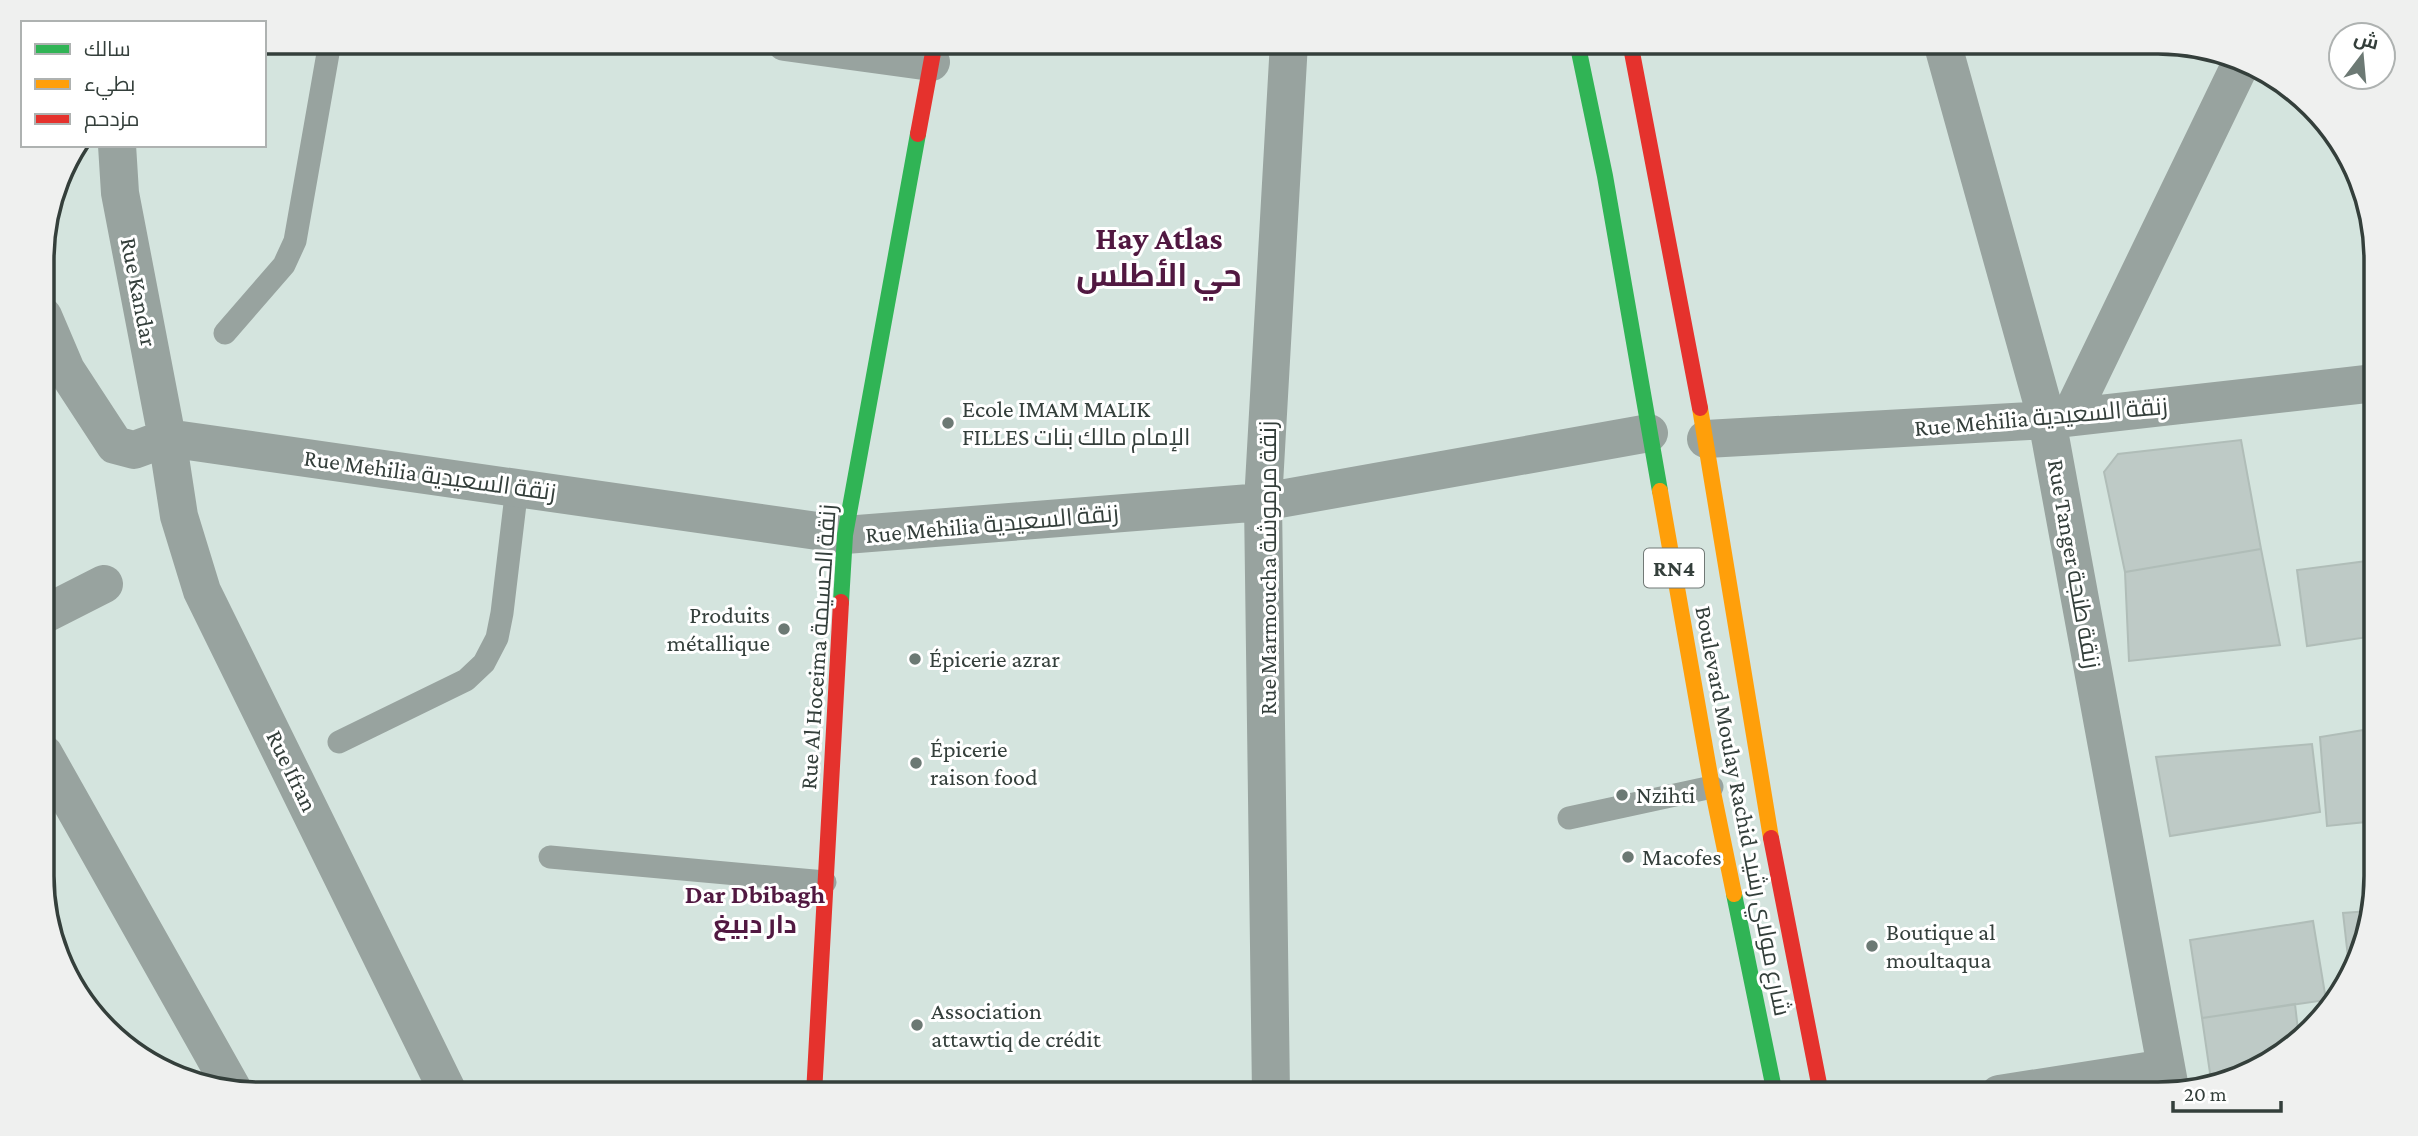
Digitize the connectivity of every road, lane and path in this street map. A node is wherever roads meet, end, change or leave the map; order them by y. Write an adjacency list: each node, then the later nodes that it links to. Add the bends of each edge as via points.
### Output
1 (328, 54): 9 (lane, via 295,241 284,265)
2 (933, 54): 18 (main road, Rue Al Hoceima زنقة الحسيمة)
3 (1288, 54): 17 (street, Rue Marmoucha زنقة مرموشة)
4 (1580, 54): 13 (main road, Boulevard Moulay Rachid شارع مولاي رشيد / RN4)
5 (1632, 54): 15 (main road, Boulevard Moulay Rachid شارع مولاي رشيد / RN4)
6 (1946, 54): 12 (street, Rue Tanger زنقة طنجة)
7 (2237, 70): 12 (street)
8 (117, 147): 14 (street, Rue Kandar, via 120,193)
9 (225, 333)
10 (55, 345): 14 (street, via 65,370 115,445 134,450)
11 (2364, 384): 12 (street, Rue Mehilia زنقة السعيدية)
12 (2058, 418): 15 (street, Rue Mehilia زنقة السعيدية); 31 (street, Rue Tanger زنقة طنجة)
13 (1650, 433): 17 (street, Rue Mehilia زنقة السعيدية); 23 (main road, Boulevard Moulay Rachid شارع مولاي رشيد / RN4)
14 (167, 438): 16 (street, Rue Mehilia زنقة السعيدية); 32 (street, Rue Ifran, via 179,516 202,592)
15 (1706, 439): 30 (main road, Boulevard Moulay Rachid شارع مولاي رشيد / RN4, via 1760,780)
16 (517, 487): 18 (street, Rue Mehilia زنقة السعيدية); 21 (lane, via 502,613 497,638 484,663 466,680)
17 (1264, 502): 18 (street, Rue Mehilia زنقة السعيدية); 28 (street, Rue Marmoucha زنقة مرموشة)
18 (845, 535): 26 (main road, Rue Al Hoceima زنقة الحسيمة)
19 (104, 583): 20 (street)
20 (54, 609)
21 (339, 742)
22 (54, 772): 27 (street)
23 (1712, 787): 24 (lane); 29 (main road, Boulevard Moulay Rachid شارع مولاي رشيد / RN4)
24 (1569, 818)
25 (550, 857): 26 (lane)
26 (825, 882): 33 (main road, Rue Al Hoceima زنقة الحسيمة)
27 (227, 1079)
28 (1271, 1081)
29 (1771, 1081)
30 (1819, 1081)
31 (2168, 1081)
32 (443, 1082)
33 (815, 1082)

